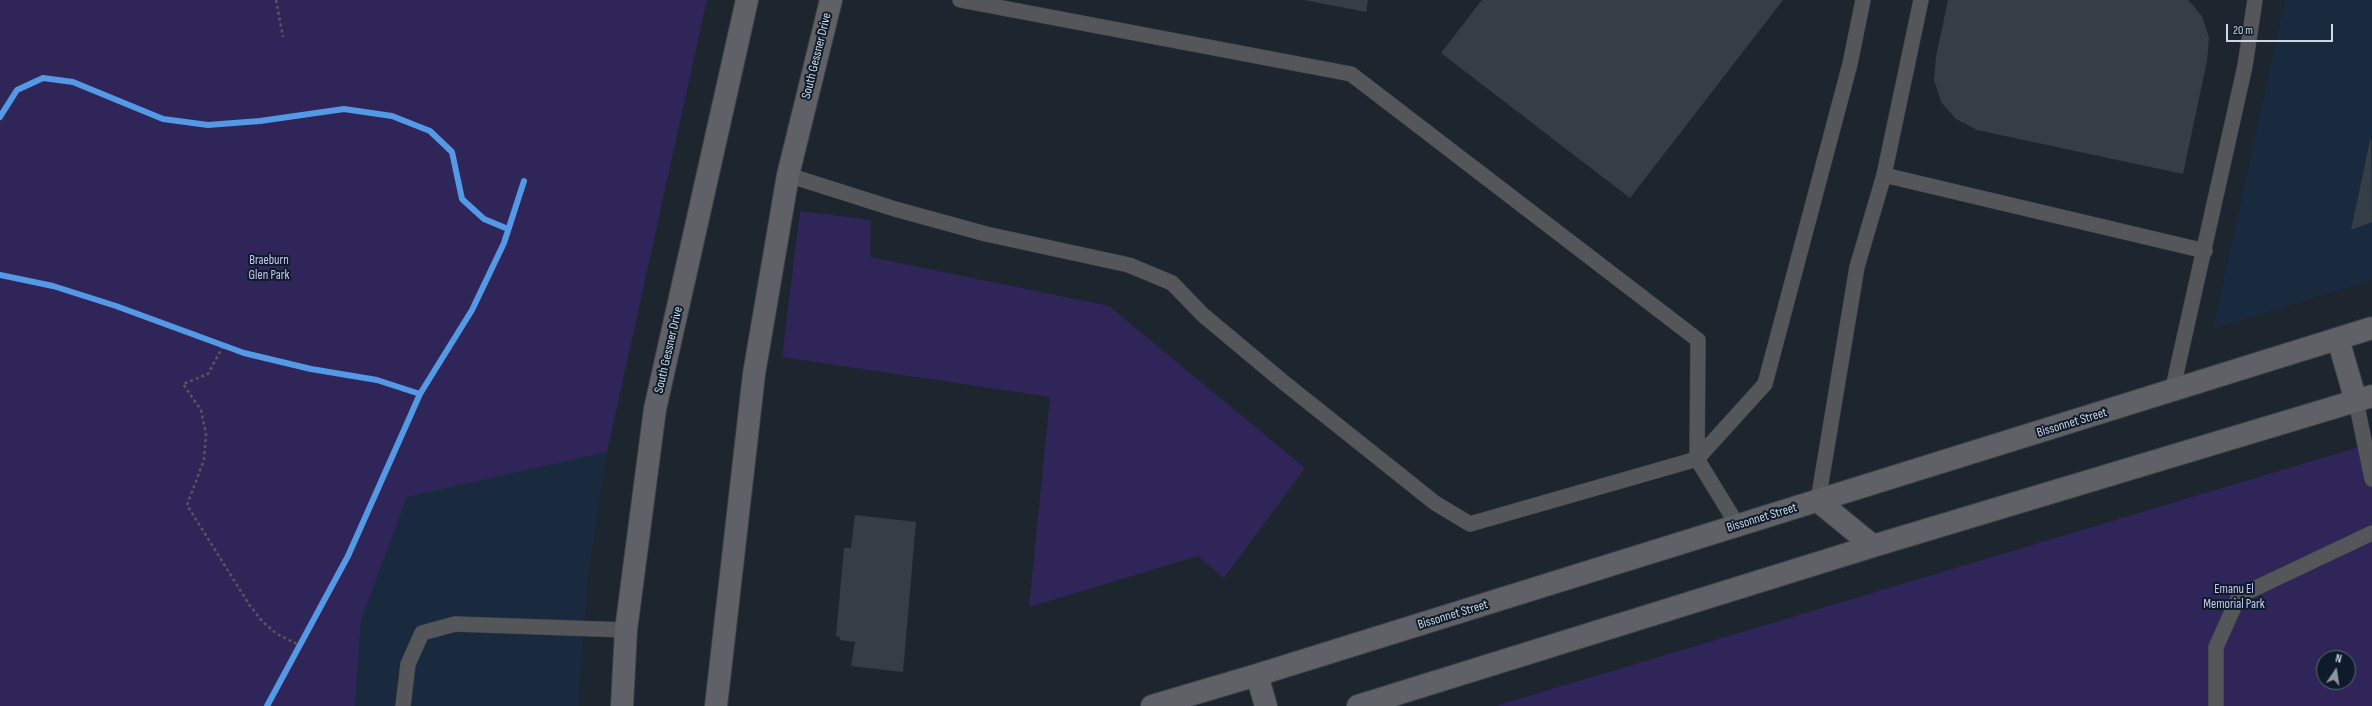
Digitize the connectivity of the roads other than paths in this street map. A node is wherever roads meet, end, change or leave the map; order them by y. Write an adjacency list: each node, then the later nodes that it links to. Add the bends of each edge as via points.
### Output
1 (747, 0): 20 (main road, South Gessner Drive, via 656,409)
2 (831, 0): 7 (main road, South Gessner Drive)
3 (960, 0): 14 (lane, via 1351,74 1698,340)
4 (1863, 0): 14 (lane, via 1850,64 1765,384)
5 (1921, 0): 8 (lane)
6 (2255, 0): 9 (lane, via 2245,66)
7 (788, 174): 14 (lane, via 895,209 986,234 1129,265 1172,283 1203,315 1282,381 1435,503 1470,524); 24 (main road, South Gessner Drive, via 754,374)
8 (1884, 175): 9 (lane); 16 (lane, via 1857,267)
9 (2205, 251): 12 (lane)
10 (2372, 328): 11 (main road, Bissonnet Street)
11 (2338, 339): 12 (main road, Bissonnet Street); 13 (main road)
12 (2172, 392): 16 (main road, Bissonnet Street)
13 (2364, 398): 15 (lane); 19 (main road)
14 (1697, 459): 17 (lane)
15 (2372, 479)
16 (1818, 501): 17 (main road, Bissonnet Street); 19 (main road)
17 (1738, 526): 21 (main road, Bissonnet Street)
18 (2372, 533): 28 (lane, via 2239,596 2216,647)
19 (1873, 546): 27 (main road)
20 (626, 630): 22 (lane, via 455,624 422,633 408,664); 23 (main road, South Gessner Drive)
21 (1257, 676): 25 (main road, Bissonnet Street); 26 (main road)
22 (403, 706)
23 (622, 706)
24 (716, 706)
25 (1152, 706)
26 (1266, 706)
27 (1358, 706)
28 (2216, 706)

